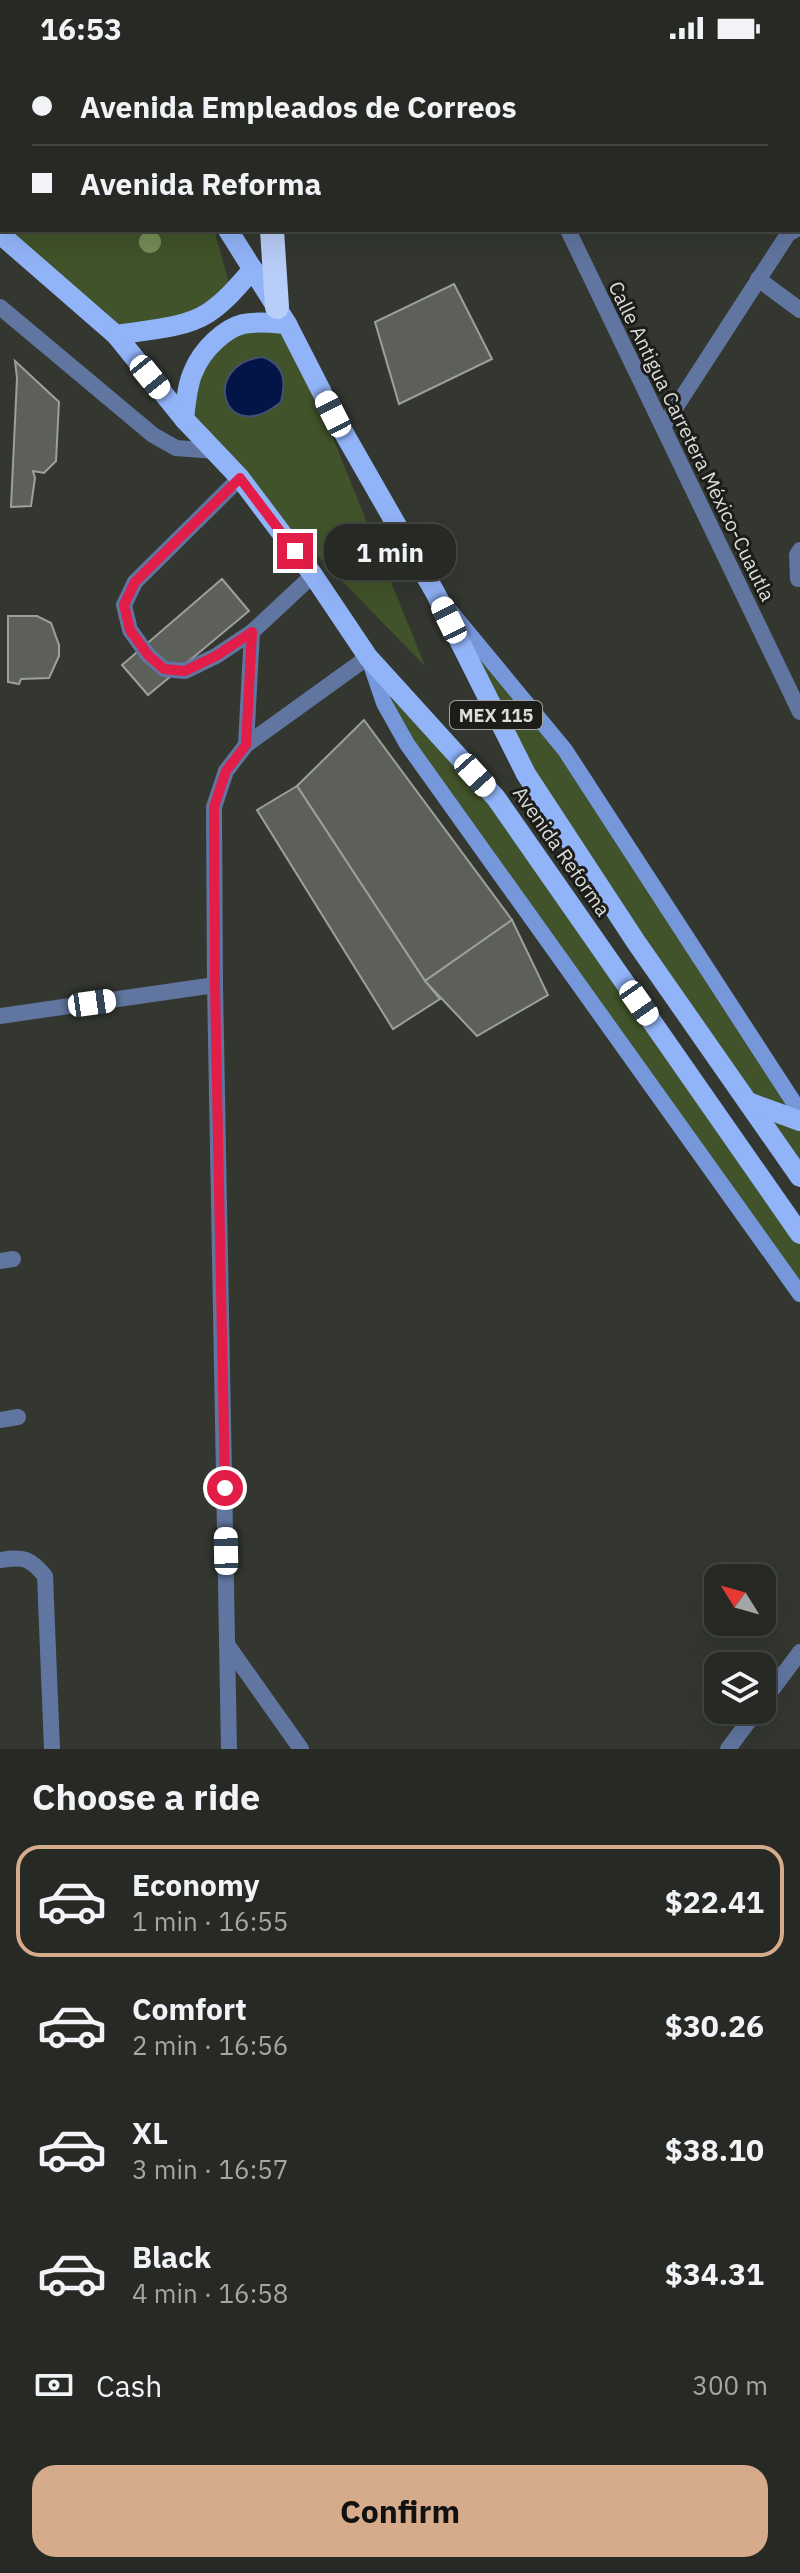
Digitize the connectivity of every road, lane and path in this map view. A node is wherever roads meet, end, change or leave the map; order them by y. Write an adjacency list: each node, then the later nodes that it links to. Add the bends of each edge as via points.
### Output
1 (229, 232): 6 (main road, Avenida Reforma / MEX 115)
2 (272, 232): 10 (highway)
3 (569, 232): 13 (street, Calle Antigua Carretera México-Cuautla)
4 (792, 232): 7 (street)
5 (0, 234): 11 (main road, Avenida Reforma / MEX 115)
6 (253, 269): 10 (main road, Avenida Reforma / MEX 115); 11 (main road, via 206,315)
7 (758, 279): 8 (street); 13 (street)
8 (800, 310)
9 (4, 313): 14 (street, via 153,435 176,448)
10 (282, 315): 12 (main road, via 239,325 206,351 193,370); 19 (main road, Avenida Reforma / MEX 115)
11 (116, 335): 12 (main road, Avenida Reforma / MEX 115)
12 (184, 419): 14 (main road, Avenida Reforma / MEX 115)
13 (663, 427): 22 (street, Calle Antigua Carretera México-Cuautla)
14 (215, 451): 15 (main road, Avenida Reforma / MEX 115)
15 (240, 478): 17 (main road, Avenida Reforma / MEX 115); 20 (street, via 135,582 124,605 130,630 164,669 185,671)
16 (800, 550): 18 (street)
17 (313, 575): 20 (street); 21 (main road, Avenida Reforma / MEX 115)
18 (798, 579)
19 (436, 594): 26 (main road, Avenida Reforma / MEX 115, via 526,774); 27 (street, via 565,750)
20 (252, 632): 23 (street)
21 (368, 657): 23 (street); 30 (main road, Avenida Reforma / MEX 115, via 496,798); 31 (street, via 384,703 407,744)
22 (800, 712)
23 (246, 745): 24 (street, via 226,771 214,807)
24 (215, 985): 25 (street); 35 (street)
25 (0, 1016)
26 (748, 1102): 28 (main road); 29 (main road, Avenida Reforma / MEX 115)
27 (800, 1112)
28 (800, 1121)
29 (800, 1177)
30 (800, 1234)
31 (800, 1294)
32 (18, 1417): 33 (street)
33 (0, 1420)
34 (0, 1560): 39 (street, via 19,1557 45,1576)
35 (228, 1646): 40 (street); 41 (street)
36 (800, 1652): 37 (street)
37 (776, 1684)
38 (747, 1724): 42 (street)
39 (52, 1749)
40 (229, 1749)
41 (301, 1749)
42 (728, 1749)

